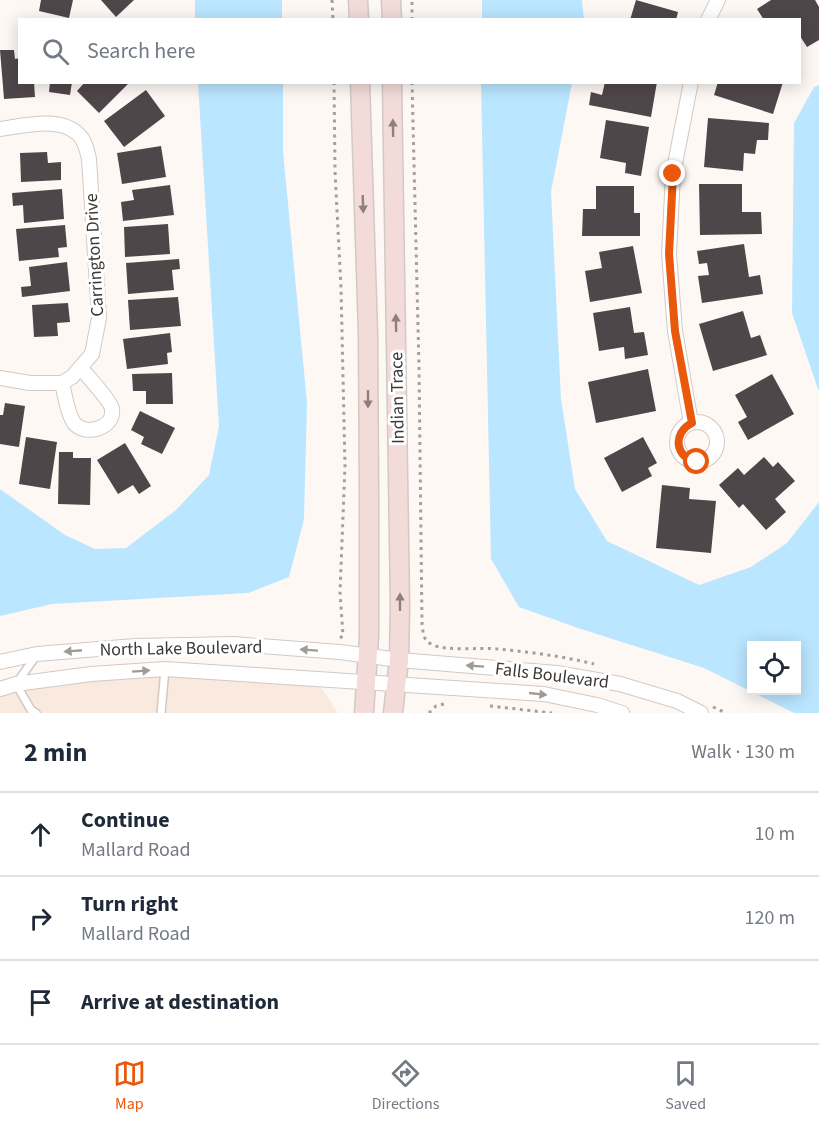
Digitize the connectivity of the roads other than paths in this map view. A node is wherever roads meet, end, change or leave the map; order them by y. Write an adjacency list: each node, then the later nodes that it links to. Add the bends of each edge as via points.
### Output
1 (358, 0): 4 (main road)
2 (392, 0): 5 (main road)
3 (718, 0): 6 (street)
4 (359, 18)
5 (392, 18)
6 (709, 18)
7 (360, 84): 16 (main road, Indian Trace, one-way to 16, via 368,333)
8 (392, 84): 17 (main road, Indian Trace, one-way to 8)
9 (692, 84): 14 (street, via 673,174 669,254 675,331)
10 (0, 129): 11 (street, Carrington Drive, via 61,125 77,133 85,143 99,318 92,354)
11 (81, 368): 13 (street, Carrington Drive); 13 (street, via 112,410 104,426 81,430 74,423)
12 (0, 378): 13 (street)
13 (62, 383)
14 (692, 423)
15 (37, 654): 16 (street, North Lake Boulevard, one-way to 15, via 234,644 135,645); 18 (street, North Lake Boulevard); 21 (lane)
16 (368, 656): 17 (street, North Lake Boulevard); 20 (main road, Indian Trace)
17 (399, 660): 22 (main road, Indian Trace); 24 (street, Falls Boulevard, one-way to 17, via 620,684 557,673)
18 (0, 662)
19 (165, 669): 20 (street, North Lake Boulevard); 21 (street, North Lake Boulevard, one-way to 19); 27 (lane)
20 (365, 682): 22 (street, Falls Boulevard); 28 (main road, Indian Trace)
21 (16, 684): 23 (street, North Lake Boulevard); 26 (lane)
22 (396, 686): 29 (main road, Indian Trace); 30 (street, Falls Boulevard, one-way to 30, via 544,694)
23 (0, 689)
24 (676, 707): 25 (street, Falls Boulevard)
25 (703, 708)
26 (36, 713)
27 (161, 713)
28 (364, 713)
29 (393, 713)
30 (622, 713)

